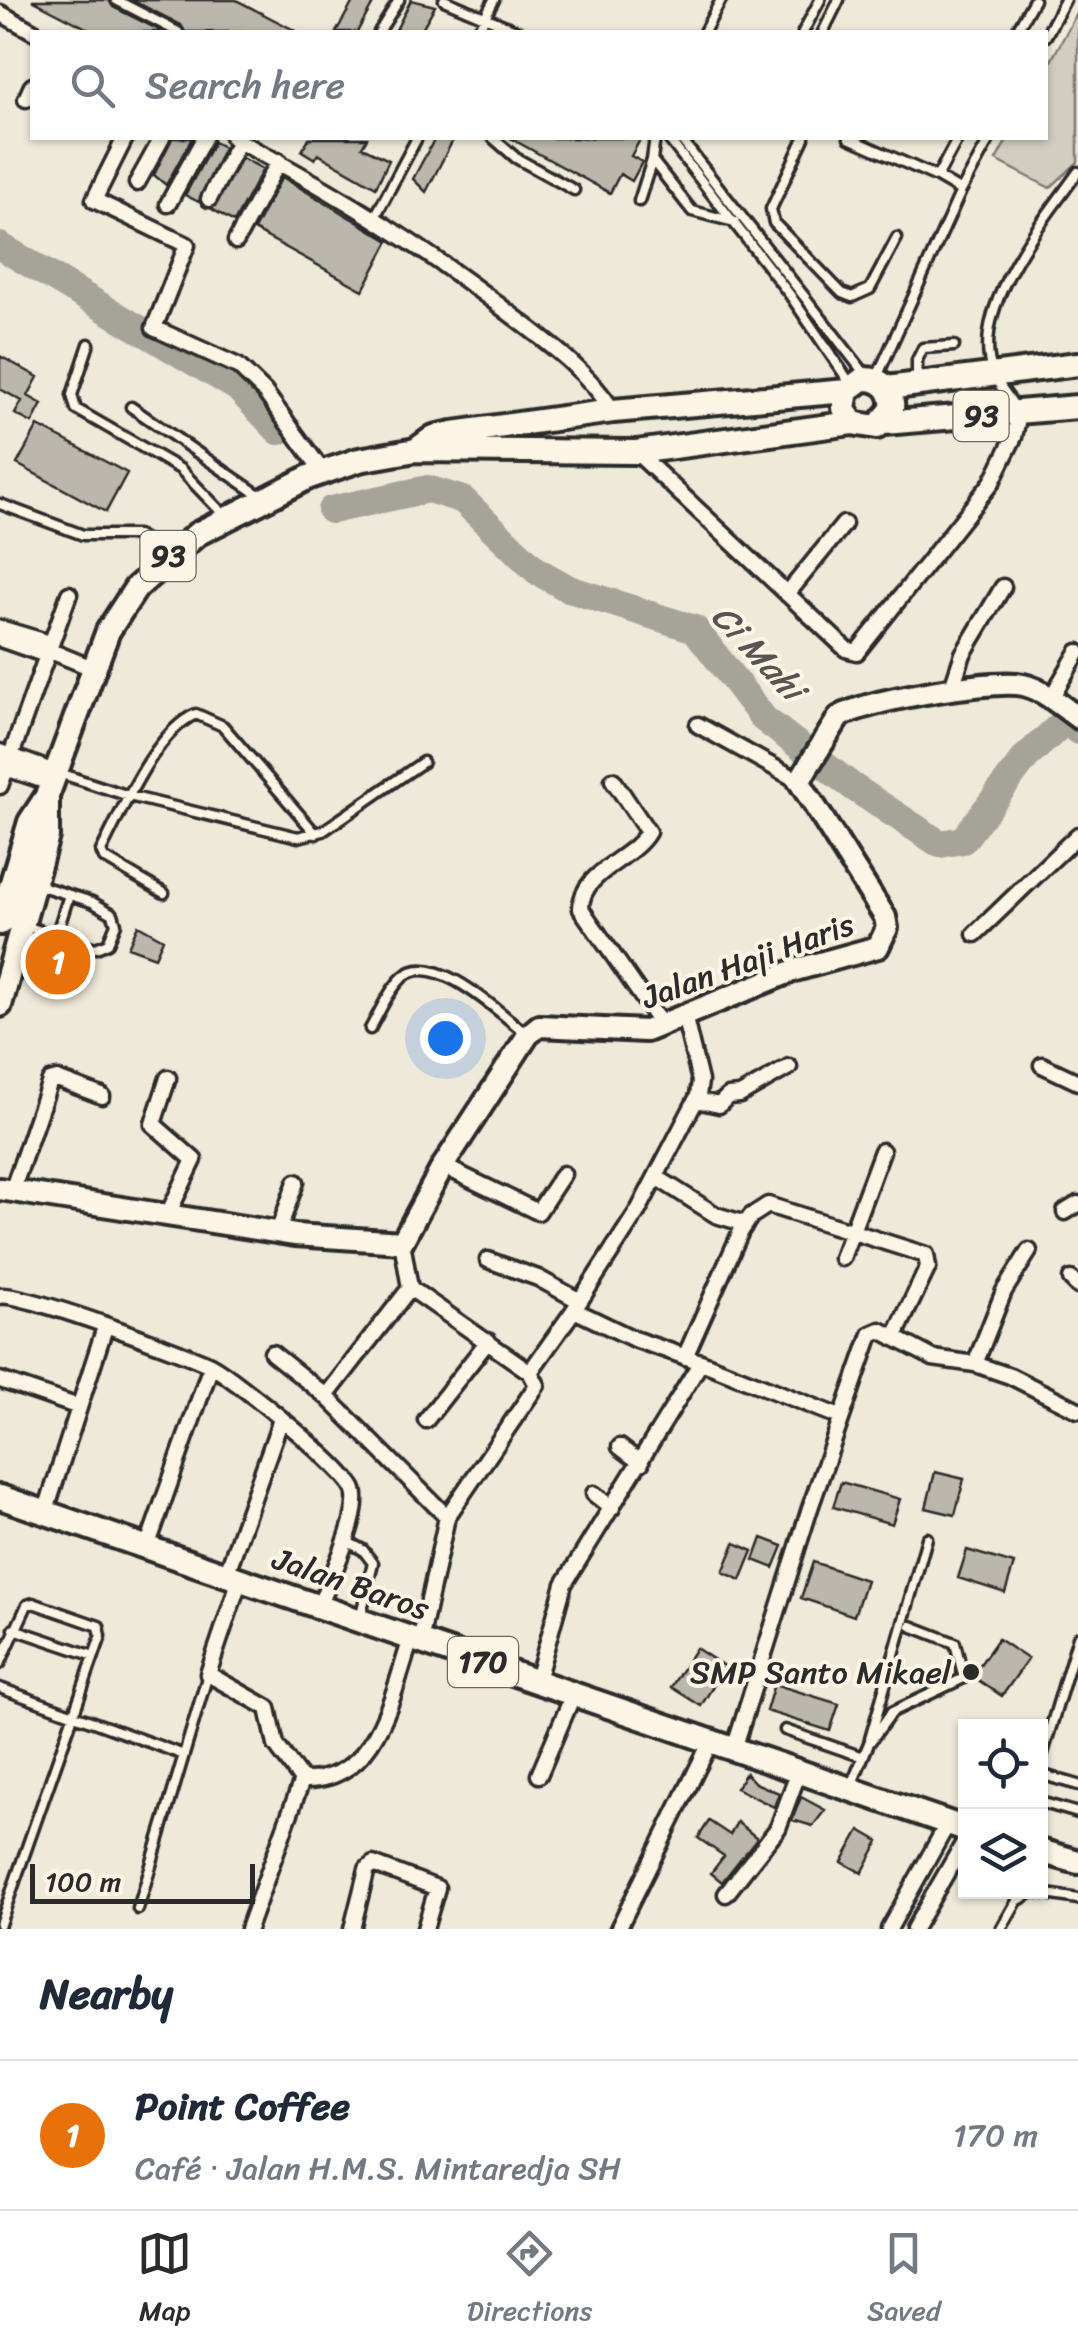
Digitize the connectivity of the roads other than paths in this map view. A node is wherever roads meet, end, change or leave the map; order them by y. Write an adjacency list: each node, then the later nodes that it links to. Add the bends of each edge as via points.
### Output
1 (116, 0): 15 (lane)
2 (398, 0): 16 (lane)
3 (444, 0): 12 (lane)
4 (480, 0): 10 (lane)
5 (721, 0): 18 (lane)
6 (820, 0): 19 (lane)
7 (839, 0): 20 (lane)
8 (1034, 0): 21 (lane)
9 (1066, 0): 22 (lane)
10 (490, 7): 12 (lane); 13 (lane); 17 (lane)
11 (0, 13): 14 (street)
12 (474, 14): 13 (lane)
13 (479, 29)
14 (30, 30)
15 (174, 30)
16 (380, 30)
17 (518, 30)
18 (707, 30)
19 (804, 30)
20 (824, 30)
21 (1017, 30)
22 (1048, 32)
23 (124, 140): 66 (street, via 94,200 186,244 154,328 238,366)
24 (161, 140): 41 (street)
25 (203, 140): 46 (street)
26 (236, 140): 44 (street)
27 (238, 140): 38 (street)
28 (416, 140): 47 (lane)
29 (495, 140): 42 (lane)
30 (655, 140): 37 (lane)
31 (670, 140): 48 (lane)
32 (681, 140): 49 (lane)
33 (803, 140): 50 (lane, via 770,209 774,223 852,297 870,289)
34 (853, 140): 40 (lane)
35 (957, 140): 40 (lane)
36 (989, 140): 43 (lane)
37 (652, 160): 45 (lane); 48 (lane, via 692,211)
38 (279, 161): 47 (street); 51 (street)
39 (1078, 172): 55 (lane, via 999,297 990,334)
40 (936, 177): 43 (lane)
41 (137, 183)
42 (574, 190)
43 (961, 191): 57 (lane)
44 (209, 200)
45 (639, 201)
46 (168, 204)
47 (374, 217): 60 (street, via 558,350 597,388)
48 (735, 222): 49 (lane)
49 (753, 238): 57 (lane); 57 (lane)
50 (897, 238)
51 (236, 241)
52 (89, 344): 69 (lane, via 72,395 76,409 180,468)
53 (954, 346): 56 (lane, via 923,348)
54 (1078, 364): 55 (main road, 93)
55 (992, 372): 56 (main road, 93); 61 (lane)
56 (917, 383): 57 (main road, 93)
57 (866, 384): 60 (main road, 93); 62 (main road, via 844,408); 63 (main road, via 893,402)
58 (132, 407): 67 (lane)
59 (1078, 407): 61 (main road, 93)
60 (610, 412): 64 (main road, 93, via 453,432); 65 (main road, via 600,419 602,448)
61 (1018, 413): 63 (main road, 93); 74 (street, via 992,482 862,650 846,650)
62 (852, 422): 63 (main road, 93, via 868,428); 65 (main road, 93)
63 (884, 422)
64 (416, 450): 65 (main road, 93); 66 (main road, 93)
65 (625, 452): 74 (street)
66 (323, 472): 67 (main road, 93)
67 (262, 497): 69 (main road, 93)
68 (0, 504): 71 (lane, via 83,536 137,535)
69 (226, 517): 71 (main road, 93)
70 (844, 524): 74 (street)
71 (171, 554): 79 (main road, 93, via 136,588)
72 (1004, 586): 80 (street, via 970,641)
73 (68, 594): 77 (street)
74 (787, 594)
75 (0, 628): 77 (street)
76 (0, 638): 77 (street)
77 (48, 649): 79 (street); 84 (street)
78 (1078, 652): 81 (street)
79 (92, 668): 88 (main road, 93)
80 (952, 690): 81 (street, via 1015,683); 86 (street, via 850,710 830,724)
81 (1051, 698): 82 (street)
82 (1078, 718)
83 (698, 725): 86 (street)
84 (5, 760): 88 (street); 89 (street)
85 (423, 762): 91 (lane)
86 (802, 775): 100 (street, Jalan Haji Haris, via 885,918 883,941 872,952 795,970)
87 (613, 780): 101 (street, via 648,832 588,884 581,909)
88 (51, 784): 90 (lane); 93 (main road, 93, via 50,821)
89 (0, 786)
90 (129, 796): 91 (lane, via 298,837); 91 (lane, via 172,732 196,714 223,726); 94 (lane, via 101,855)
91 (316, 834)
92 (1078, 835): 97 (street)
93 (18, 891): 95 (lane); 96 (main road, 93)
94 (164, 893)
95 (70, 896): 96 (lane, via 60,937); 98 (lane, via 108,909 116,920 103,947)
96 (11, 924): 99 (main road, 93)
97 (974, 934)
98 (82, 944)
99 (0, 1005)
100 (684, 1016): 101 (street, Jalan Haji Haris); 109 (street, via 700,1080)
101 (661, 1024): 103 (street, Jalan Haji Haris, via 638,1032 548,1024)
102 (370, 1030): 103 (lane, via 404,975 420,969 458,982)
103 (528, 1034): 111 (street)
104 (1042, 1066): 107 (street)
105 (789, 1068): 109 (street, via 719,1105)
106 (168, 1078): 116 (street, via 153,1124 194,1160)
107 (1078, 1082)
108 (102, 1096): 115 (street, via 50,1081)
109 (696, 1100): 113 (street)
110 (882, 1151): 118 (street)
111 (443, 1166): 112 (street, via 538,1212); 120 (street)
112 (564, 1174)
113 (656, 1177): 117 (street, via 716,1214); 126 (street)
114 (296, 1182): 119 (street)
115 (6, 1190): 116 (street)
116 (168, 1214): 119 (street)
117 (746, 1224): 118 (street, via 768,1205); 131 (street)
118 (852, 1229): 122 (street); 128 (street, via 921,1251 928,1260)
119 (278, 1232): 120 (street)
120 (402, 1242): 124 (street)
121 (1030, 1251): 133 (street, via 1004,1291)
122 (842, 1258)
123 (488, 1260): 126 (street, via 538,1278)
124 (410, 1288): 129 (street); 137 (street)
125 (0, 1296): 127 (street)
126 (577, 1306): 131 (street, via 634,1340); 135 (street)
127 (105, 1327): 134 (street); 138 (street)
128 (894, 1338): 133 (street, via 933,1358); 140 (street, via 880,1330 871,1334)
129 (488, 1341): 135 (street); 141 (street)
130 (272, 1353): 137 (street)
131 (685, 1357): 132 (street)
132 (702, 1362): 140 (street); 144 (street)
133 (975, 1364): 139 (street)
134 (211, 1366): 142 (street); 152 (street)
135 (530, 1372): 149 (street, via 536,1390)
136 (0, 1380): 138 (street)
137 (326, 1396): 149 (street)
138 (79, 1407): 148 (street)
139 (1078, 1410)
140 (840, 1417): 171 (street)
141 (426, 1420)
142 (280, 1422): 151 (street, via 328,1457 352,1486 356,1504); 153 (street)
143 (620, 1447): 144 (street)
144 (641, 1463): 147 (street)
145 (594, 1494): 147 (street)
146 (0, 1497): 148 (main road, Jalan Baros / 170)
147 (612, 1508): 163 (street, via 557,1598)
148 (45, 1513): 152 (main road, Jalan Baros / 170)
149 (446, 1517): 159 (street)
150 (927, 1538): 170 (lane)
151 (344, 1540): 154 (street); 155 (lane, via 373,1563)
152 (147, 1547): 153 (main road, Jalan Baros / 170)
153 (233, 1577): 154 (main road, Jalan Baros / 170); 162 (street)
154 (319, 1607): 155 (main road, Jalan Baros / 170)
155 (360, 1621): 159 (main road, Jalan Baros / 170)
156 (911, 1626): 170 (lane, via 955,1642 964,1678 892,1712)
157 (14, 1629): 160 (lane); 160 (lane, via 33,1602 99,1626); 161 (lane)
158 (1078, 1637): 168 (lane)
159 (416, 1640): 163 (main road, Jalan Baros / 170); 177 (street, via 369,1748 338,1773)
160 (94, 1656): 166 (lane)
161 (0, 1664)
162 (208, 1674): 172 (lane); 177 (street, via 268,1708 276,1745)
163 (537, 1680): 165 (main road, Jalan Baros / 170)
164 (0, 1688): 166 (lane)
165 (574, 1693): 169 (main road, Jalan Baros / 170); 175 (street)
166 (72, 1714): 172 (lane); 188 (lane)
167 (785, 1730): 173 (lane)
168 (1048, 1736)
169 (711, 1741): 171 (main road, Jalan Baros / 170); 199 (street)
170 (869, 1743): 173 (lane)
171 (734, 1749): 174 (main road, Jalan Baros / 170)
172 (184, 1755): 194 (lane)
173 (863, 1757): 179 (lane)
174 (799, 1771): 179 (main road, Jalan Baros / 170); 190 (street, via 778,1828)
175 (540, 1775)
176 (1048, 1776): 178 (lane)
177 (302, 1780): 196 (street)
178 (1078, 1785)
179 (850, 1789): 182 (main road, Jalan Baros / 170)
180 (1048, 1804): 181 (lane)
181 (1078, 1813)
182 (957, 1826): 186 (street)
183 (1048, 1853): 185 (main road)
184 (958, 1854): 189 (street)
185 (1078, 1862)
186 (918, 1877): 189 (street); 200 (street)
187 (0, 1882): 188 (lane)
188 (12, 1887): 195 (lane)
189 (937, 1889): 201 (street)
190 (726, 1894)
191 (1048, 1895): 193 (lane)
192 (1021, 1899): 202 (lane)
193 (1078, 1900)
194 (138, 1908)
195 (0, 1924)
196 (248, 1929)
197 (352, 1929): 198 (street, via 373,1864 436,1888)
198 (425, 1929)
199 (618, 1929)
200 (889, 1929)
201 (914, 1929)
202 (1001, 1929)

